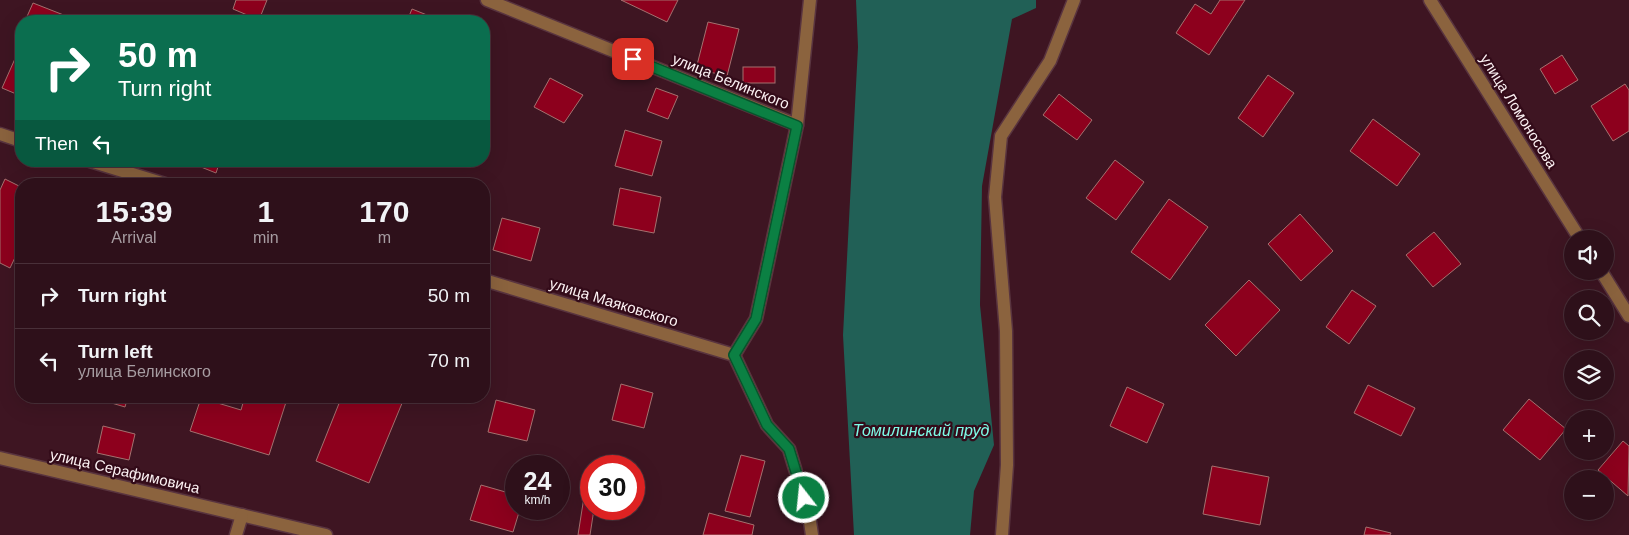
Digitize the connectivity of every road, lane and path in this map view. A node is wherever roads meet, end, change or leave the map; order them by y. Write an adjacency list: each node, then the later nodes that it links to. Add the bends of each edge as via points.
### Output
1 (486, 0): 5 (street, улица Белинского)
2 (810, 0): 5 (street)
3 (1074, 0): 20 (street, via 1050,61 1000,136 994,197 1006,331 1007,464)
4 (1430, 0): 10 (street, улица Ломоносова)
5 (797, 126): 14 (street, via 756,319)
6 (0, 134): 7 (street)
7 (15, 138)
8 (110, 167): 9 (street)
9 (145, 178)
10 (1574, 230)
11 (1607, 280): 13 (street)
12 (490, 282): 14 (street, улица Маяковского)
13 (1629, 316)
14 (734, 355): 19 (street, via 767,425 789,449)
15 (0, 458): 16 (street, улица Серафимовича)
16 (242, 515): 17 (street); 18 (street, улица Серафимовича)
17 (236, 535)
18 (326, 535)
19 (812, 535)
20 (1002, 535)

